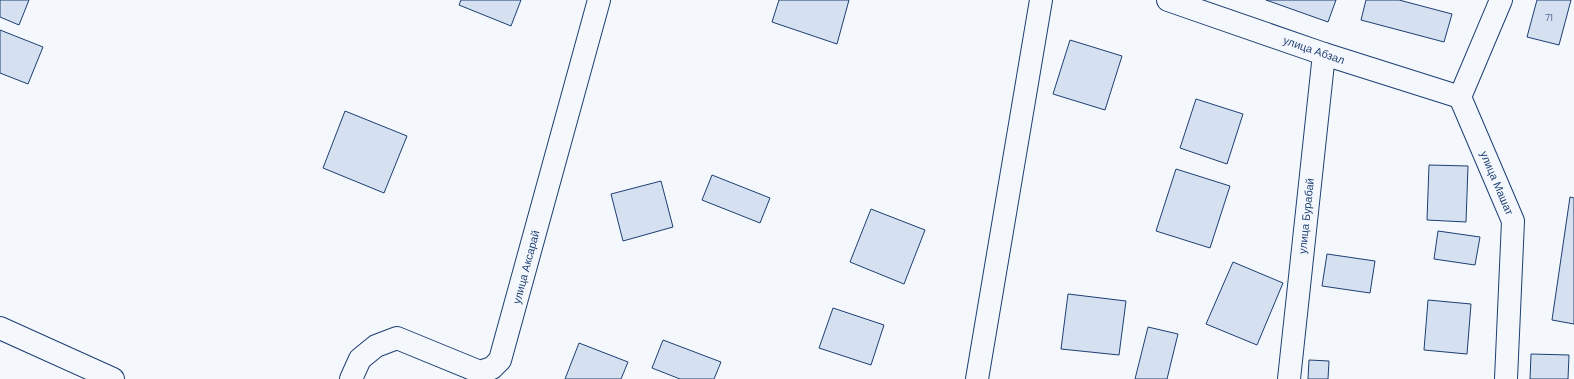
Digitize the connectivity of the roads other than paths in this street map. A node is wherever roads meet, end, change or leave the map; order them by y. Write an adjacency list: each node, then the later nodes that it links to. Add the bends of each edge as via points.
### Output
1 (599, 0): 9 (street, улица Аксарай, via 500,360 492,368 480,372 397,338 376,346 360,359)
2 (1041, 0): 10 (street)
3 (1168, 0): 5 (street, улица Абзал)
4 (1501, 0): 6 (street)
5 (1324, 54): 6 (street, улица Абзал); 11 (street, улица Бурабай)
6 (1460, 98): 12 (street, улица Машат, via 1514,221)
7 (0, 328): 8 (street)
8 (113, 379)
9 (351, 379)
10 (977, 379)
11 (1289, 379)
12 (1506, 379)

